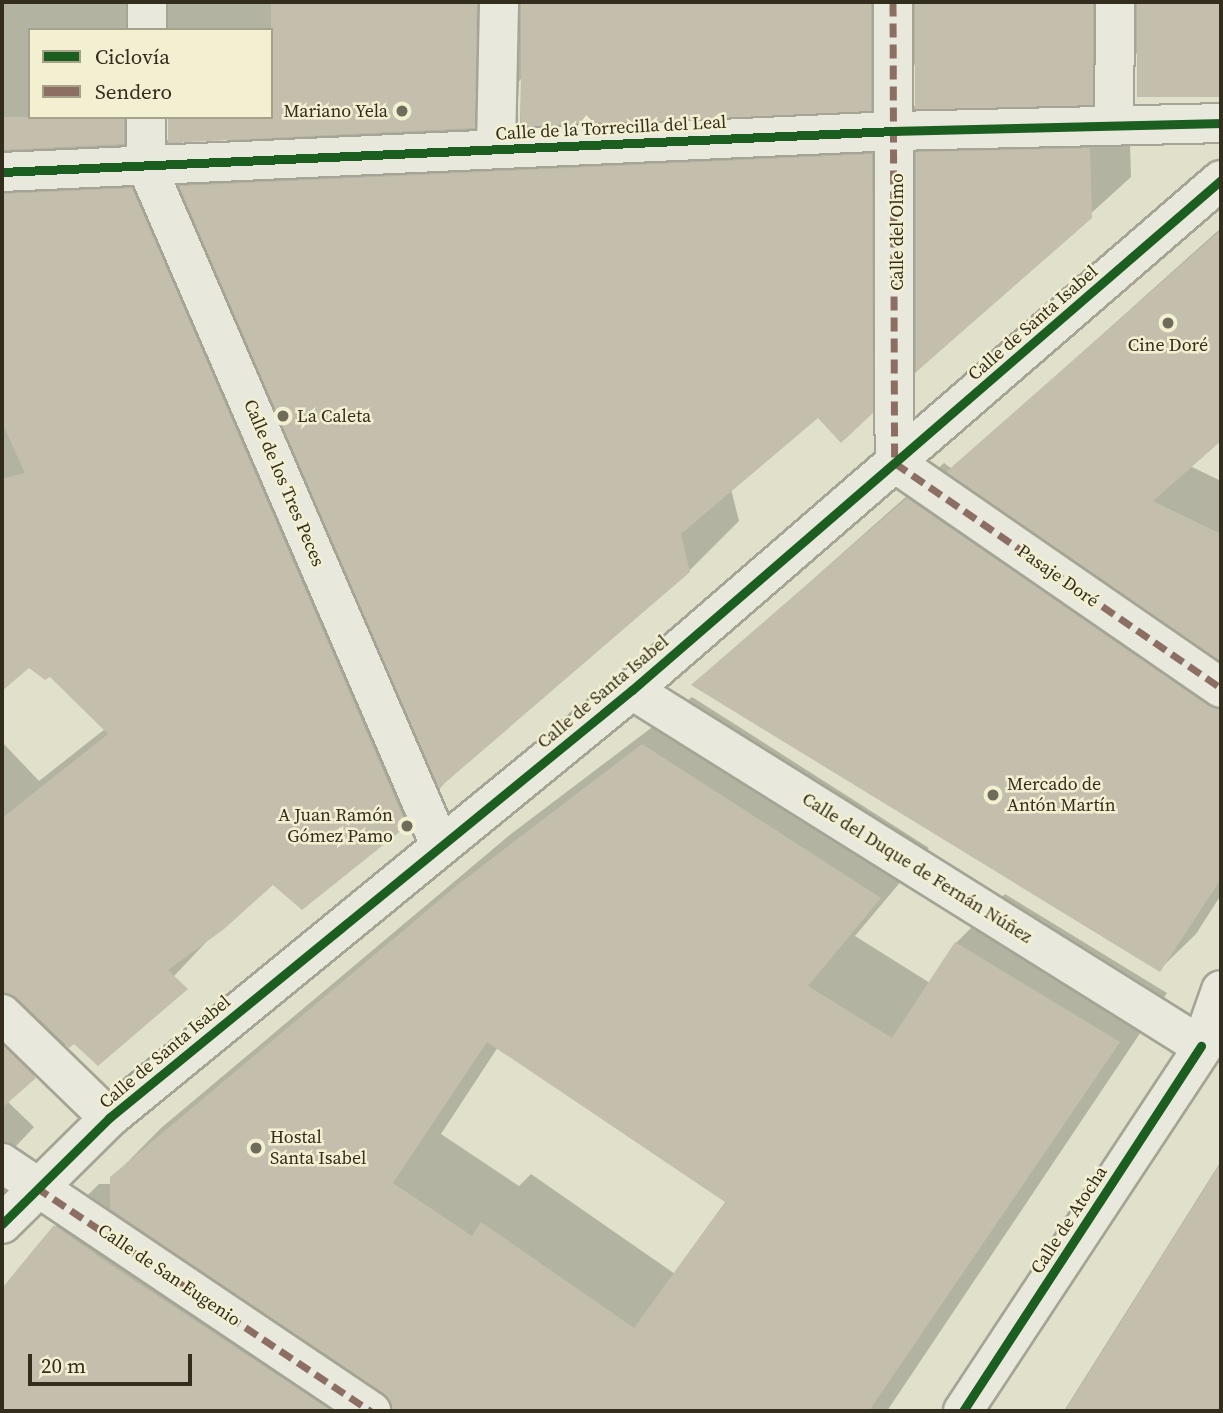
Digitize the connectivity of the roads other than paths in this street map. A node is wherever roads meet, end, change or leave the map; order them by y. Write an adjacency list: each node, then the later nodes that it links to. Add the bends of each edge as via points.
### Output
1 (147, 2): 5 (street)
2 (499, 2): 10 (street)
3 (893, 2): 9 (street, Calle del Olmo)
4 (1115, 2): 8 (street)
5 (147, 28)
6 (146, 119): 11 (street, Calle de los Tres Peces)
7 (1221, 123): 8 (street, Calle de la Torrecilla del Leal)
8 (1114, 124): 9 (street, Calle de la Torrecilla del Leal)
9 (896, 131): 10 (street, Calle de la Torrecilla del Leal); 14 (street, Calle del Olmo)
10 (496, 148): 11 (street, Calle de la Torrecilla del Leal)
11 (146, 165): 12 (street, Calle de la Torrecilla del Leal); 17 (street, Calle de los Tres Peces)
12 (2, 172)
13 (1221, 180): 14 (street, Calle de Santa Isabel)
14 (895, 463): 15 (street, Pasaje Doré); 16 (street, Calle de Santa Isabel)
15 (1221, 688)
16 (632, 691): 17 (street, Calle de Santa Isabel); 20 (street, Calle del Duque de Fernán Núñez)
17 (440, 845): 21 (street, Calle de Santa Isabel)
18 (1221, 990): 20 (street, Calle de Atocha)
19 (2, 1014): 21 (street)
20 (1211, 1033): 26 (street, Calle de Atocha)
21 (109, 1118): 23 (street, Calle de Santa Isabel)
22 (2, 1163): 23 (street, Calle de San Eugenio)
23 (36, 1187): 24 (street, Calle de Santa Isabel); 25 (street, Calle de San Eugenio)
24 (2, 1224)
25 (371, 1411)
26 (963, 1411)

